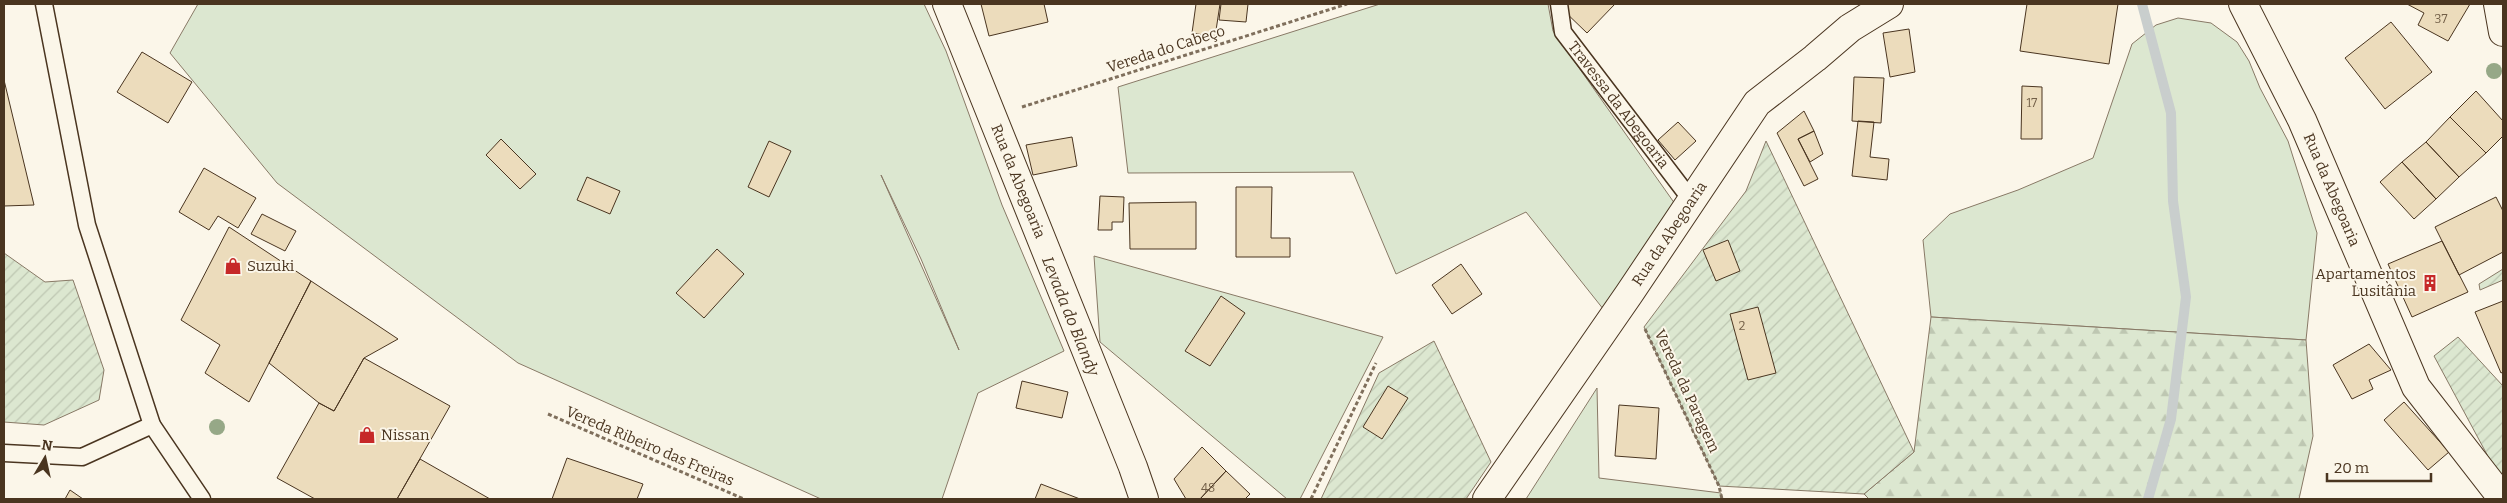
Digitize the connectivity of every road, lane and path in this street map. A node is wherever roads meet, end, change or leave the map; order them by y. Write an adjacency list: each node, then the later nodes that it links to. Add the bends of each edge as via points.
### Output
1 (44, 4): 14 (lane, via 88,225)
2 (947, 4): 9 (street, Rua da Abegoaria)
3 (1347, 4): 9 (path, Vereda do Cabeço)
4 (1559, 4): 10 (lane, Travessa da Abegoaria, via 1563,32)
5 (1888, 4): 10 (street, Rua da Abegoaria, via 1850,28 1757,103)
6 (2243, 4): 22 (street, Rua da Abegoaria, via 2302,120 2416,387)
7 (2498, 4): 8 (street)
8 (2503, 32)
9 (992, 116): 18 (street, Rua da Abegoaria)
10 (1692, 201): 11 (street, Rua da Abegoaria)
11 (1630, 294): 20 (street, Rua da Abegoaria); 21 (path, Vereda da Paragem, via 1719,486)
12 (1376, 363): 19 (path)
13 (548, 414): 17 (path, Vereda Ribeiro das Freiras)
14 (152, 425): 15 (lane, via 82,457); 16 (lane)
15 (4, 453)
16 (202, 499)
17 (744, 499)
18 (1144, 499)
19 (1311, 499)
20 (1487, 499)
21 (1722, 499)
22 (2503, 499)

